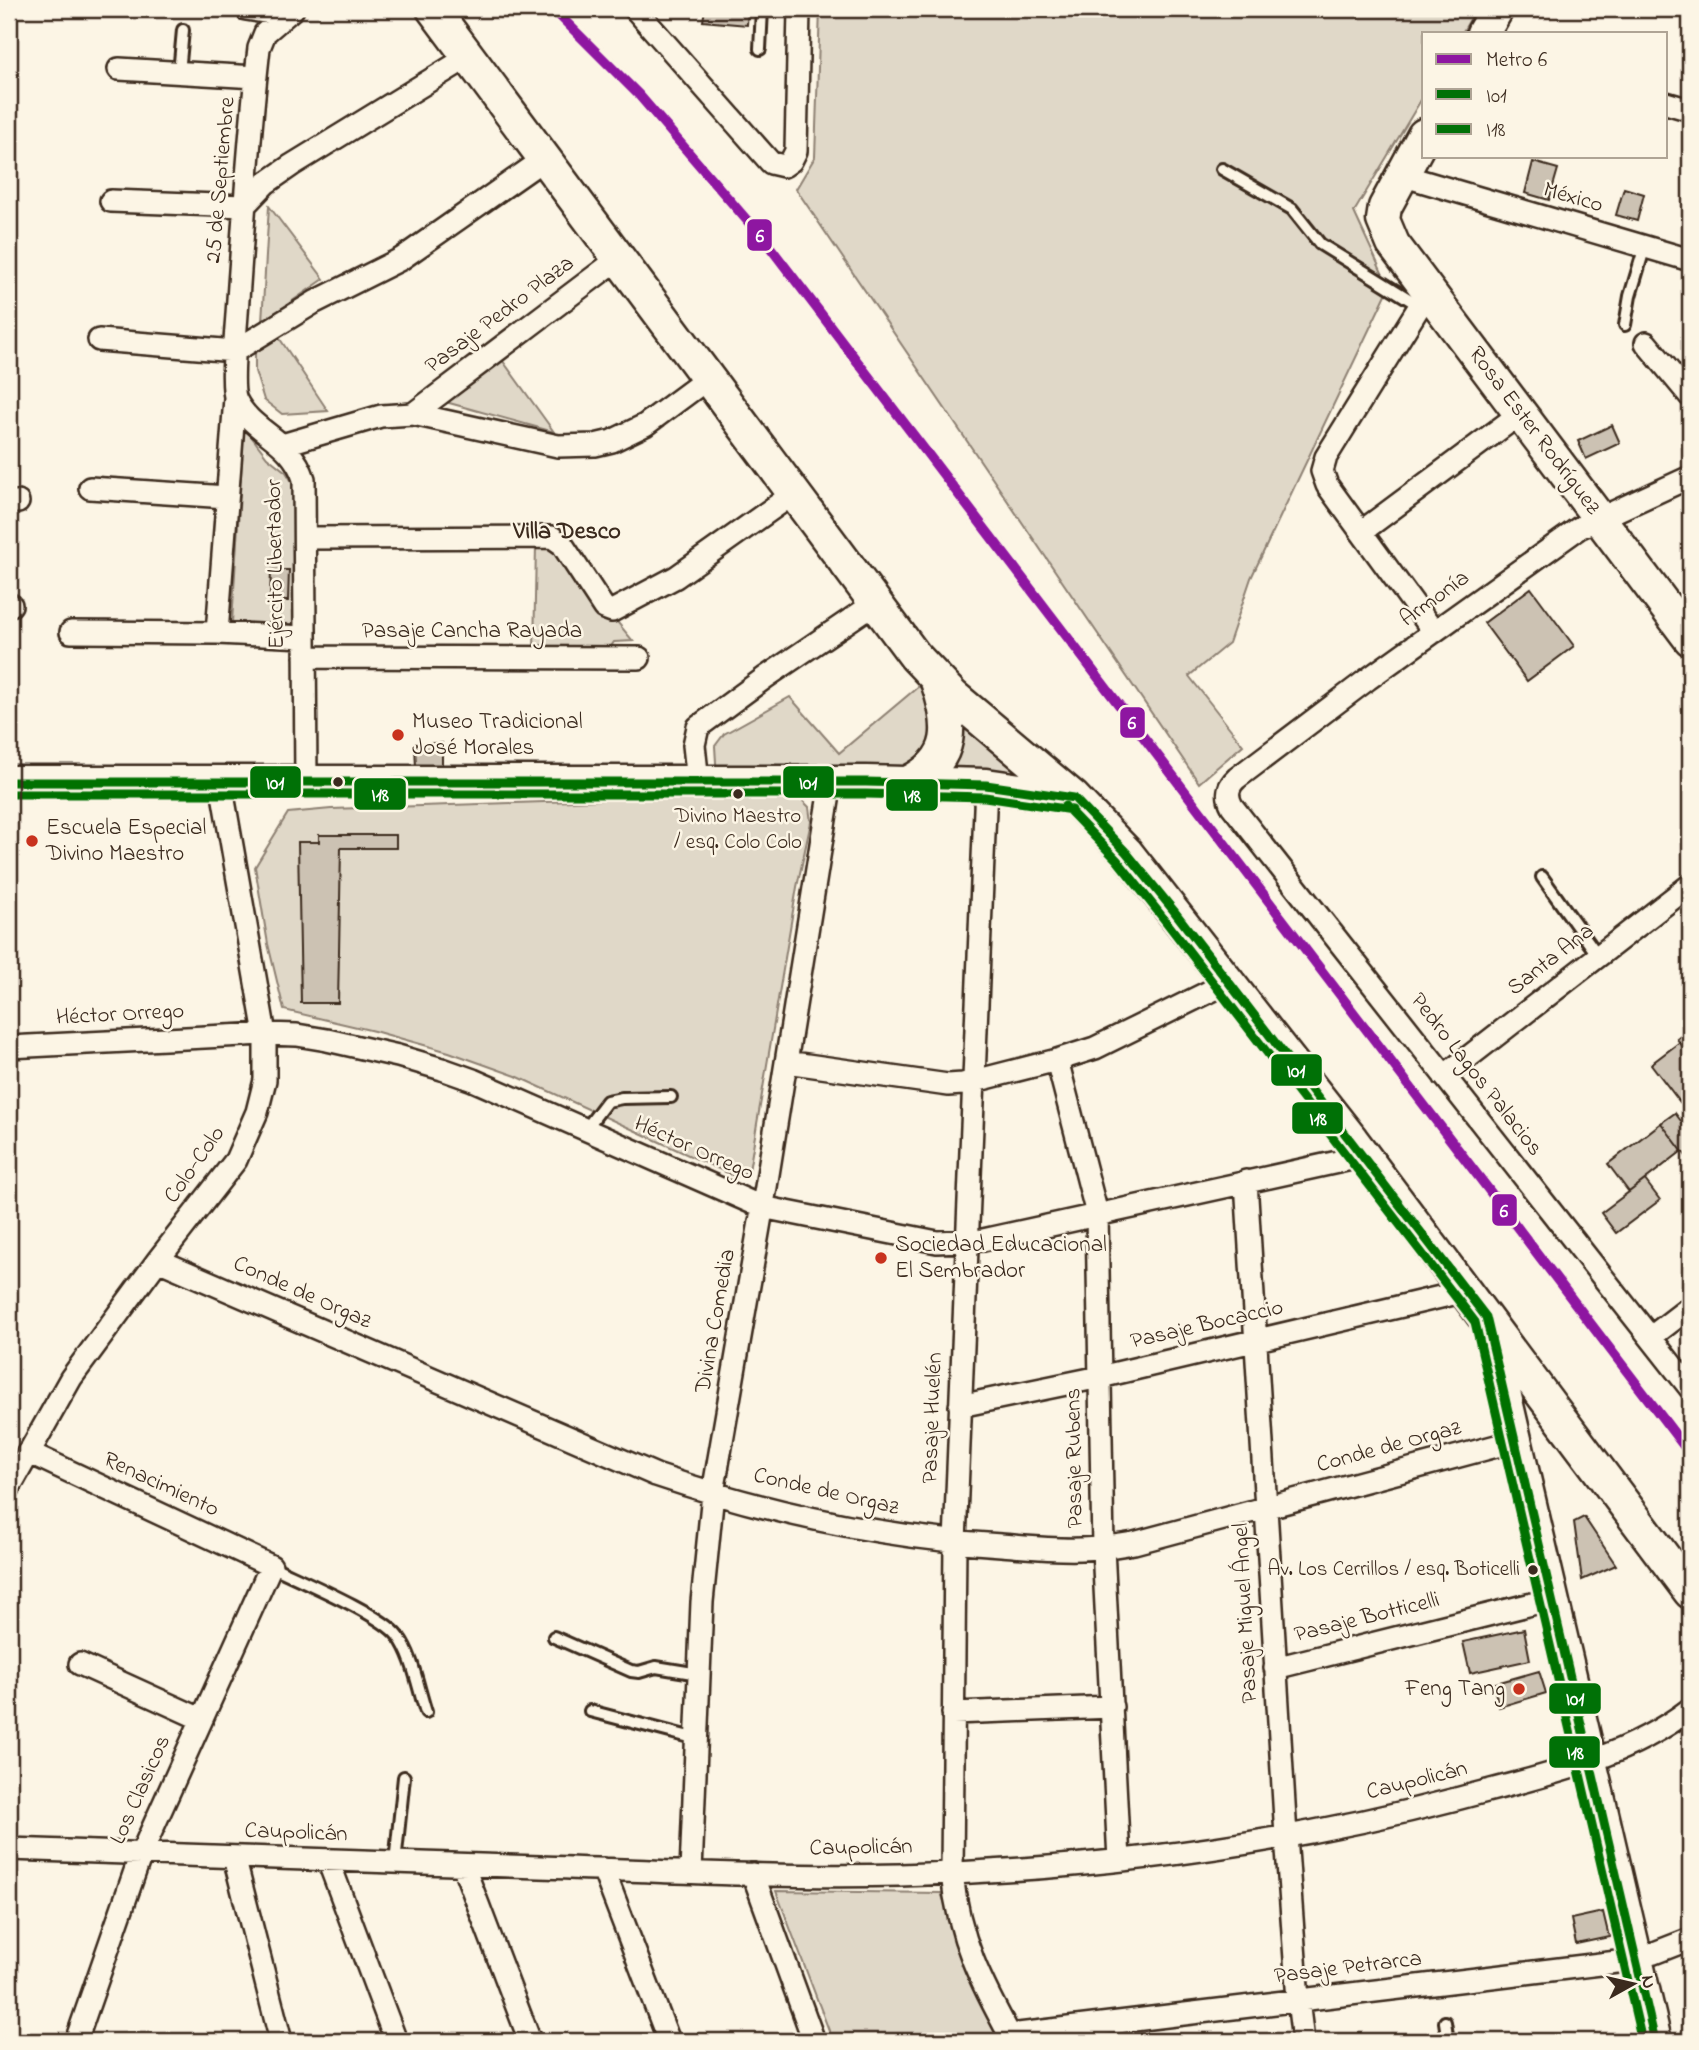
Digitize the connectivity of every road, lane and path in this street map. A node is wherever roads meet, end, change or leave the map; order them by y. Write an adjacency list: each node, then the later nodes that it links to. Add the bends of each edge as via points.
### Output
1 (246, 9): 7 (street)
2 (433, 9): 11 (street)
3 (635, 9): 5 (street, via 771,163 784,166 796,151)
4 (762, 9): 10 (lane)
5 (799, 9)
6 (1497, 9): 9 (street)
7 (288, 12): 14 (street, 25 de Septiembre, via 265,33)
8 (183, 30): 13 (lane)
9 (1484, 32)
10 (760, 49)
11 (468, 57): 18 (street); 22 (street, via 292,165)
12 (119, 69): 13 (street)
13 (179, 73): 14 (street)
14 (256, 77): 22 (street, 25 de Septiembre)
15 (1668, 104): 16 (street)
16 (1690, 110)
17 (1422, 138): 20 (street)
18 (544, 159): 24 (street); 30 (street, via 401,259 315,302)
19 (1222, 169): 26 (lane, via 1292,209 1320,244)
20 (1401, 175): 23 (street, México); 26 (street, Rosa Ester Rodríguez, via 1388,198 1383,220)
21 (111, 201): 22 (street)
22 (244, 206): 30 (street, 25 de Septiembre)
23 (1645, 246): 25 (street, México); 27 (lane)
24 (618, 259): 31 (street); 35 (street, Pasaje Pedro Plaza)
25 (1690, 260)
26 (1424, 299): 34 (street, Rosa Ester Rodríguez); 42 (street, via 1326,457 1322,471 1326,485)
27 (1625, 325)
28 (99, 340): 30 (street)
29 (1646, 343): 32 (street)
30 (234, 361): 33 (street)
31 (707, 379): 35 (street, via 645,425 594,445 558,446); 39 (street)
32 (1690, 396)
33 (235, 398): 36 (street, Ejército Libertador, via 261,429); 40 (street)
34 (1521, 413): 41 (street, Rosa Ester Rodríguez); 42 (street)
35 (413, 414): 36 (street, via 381,416)
36 (282, 445): 43 (street, Ejército Libertador, via 299,464 304,480)
37 (1690, 477): 41 (street, Armonía)
38 (90, 488): 40 (street)
39 (793, 494): 43 (street, via 677,576 612,611 604,608 562,544 552,537); 44 (street)
40 (227, 497): 47 (street)
41 (1599, 517): 46 (street, Armonía); 48 (street, Rosa Ester Rodríguez)
42 (1361, 532): 46 (street)
43 (305, 538): 49 (street, Ejército Libertador)
44 (875, 603): 51 (street); 53 (street, via 698,727 694,745)
45 (71, 632): 47 (street, Pasaje Cancha Rayada)
46 (1434, 632): 59 (street, Armonía, via 1237,778)
47 (217, 633): 49 (street, Pasaje Cancha Rayada)
48 (1690, 639)
49 (305, 647): 50 (street, Pasaje Cancha Rayada); 57 (street, Ejército Libertador)
50 (639, 658)
51 (937, 681): 55 (street, via 948,718 946,741 929,770); 60 (street)
52 (9, 782): 56 (street)
53 (698, 782): 54 (street); 57 (street)
54 (831, 782): 55 (street); 68 (street, Divina Comedia)
55 (909, 782): 58 (street)
56 (221, 783): 57 (street); 65 (street, Colo-Colo)
57 (306, 783)
58 (986, 785): 60 (street); 70 (street, Pasaje Huelén)
59 (1228, 790): 69 (street, Pedro Lagos Palacios, via 1232,806)
60 (1074, 798): 64 (street, via 1126,852)
61 (1542, 877): 63 (lane)
62 (1690, 885): 63 (street, Santa Ana)
63 (1599, 957): 69 (street, Santa Ana)
64 (1229, 982): 67 (street, via 1115,1040); 73 (street)
65 (265, 1034): 66 (street, Héctor Orrego); 72 (street, Héctor Orrego, via 312,1037 420,1062 473,1080); 78 (street, Colo-Colo, via 265,1080 244,1144 225,1176)
66 (9, 1047)
67 (1057, 1060): 70 (street); 76 (street, Pasaje Rubens)
68 (786, 1062): 70 (street, via 948,1085); 75 (street, Divina Comedia)
69 (1444, 1076): 82 (street, Pedro Lagos Palacios)
70 (974, 1081): 77 (street, Pasaje Huelén)
71 (671, 1097): 72 (lane, via 607,1101)
72 (585, 1130): 75 (street, Héctor Orrego)
73 (1365, 1156): 74 (street, Héctor Orrego); 79 (street)
74 (1246, 1181): 76 (street, Héctor Orrego); 83 (street, Pasaje Miguel Ángel)
75 (762, 1207): 77 (street, Héctor Orrego, via 922,1240); 90 (street, Divina Comedia)
76 (1097, 1214): 77 (street, Héctor Orrego); 84 (street, Pasaje Rubens)
77 (968, 1242): 86 (street, Pasaje Huelén)
78 (158, 1260): 88 (street, Colo-Colo, via 71,1378); 90 (street, Conde de Orgaz, via 624,1462)
79 (1466, 1291): 81 (street); 83 (street, Pasaje Bocaccio)
80 (1690, 1307): 82 (street)
81 (1486, 1317): 87 (street); 95 (street)
82 (1651, 1337): 85 (street, Pedro Lagos Palacios)
83 (1256, 1340): 84 (street, Pasaje Bocaccio); 91 (street, Pasaje Miguel Ángel)
84 (1100, 1377): 86 (street, Pasaje Bocaccio); 93 (street, Pasaje Rubens)
85 (1690, 1388)
86 (960, 1406): 92 (street, Pasaje Huelén)
87 (1516, 1441): 91 (street, Conde de Orgaz); 96 (street)
88 (28, 1452): 89 (street, Colo-Colo); 94 (street, Renacimiento)
89 (9, 1488)
90 (713, 1493): 92 (street, Conde de Orgaz, via 884,1533); 100 (street, Divina Comedia)
91 (1267, 1506): 93 (street, Conde de Orgaz); 99 (street, Pasaje Miguel Ángel)
92 (955, 1542): 93 (street, Conde de Orgaz); 105 (street, Pasaje Huelén)
93 (1103, 1548): 101 (street, Pasaje Rubens)
94 (271, 1566): 104 (lane, via 381,1620 397,1634); 106 (street, Los Clasicos)
95 (1690, 1591)
96 (1552, 1599): 99 (street, Pasaje Botticelli); 108 (street)
97 (554, 1637): 100 (lane, via 631,1671 656,1667)
98 (80, 1664): 106 (street)
99 (1275, 1668): 110 (street, Pasaje Miguel Ángel)
100 (699, 1674): 107 (street, Divina Comedia)
101 (1112, 1707): 105 (street); 115 (street, Pasaje Rubens)
102 (1690, 1709): 108 (street, Caupolicán, via 1635,1743)
103 (590, 1711): 107 (lane)
104 (426, 1712)
105 (953, 1713): 120 (street, Pasaje Huelén)
106 (201, 1719): 112 (street, Los Clasicos)
107 (696, 1739): 119 (street, Divina Comedia)
108 (1589, 1761): 110 (street, Caupolicán, via 1434,1805); 123 (street)
109 (404, 1777): 116 (lane)
110 (1286, 1836): 115 (street, Caupolicán); 124 (street, Pasaje Miguel Ángel)
111 (9, 1849): 112 (street, Caupolicán)
112 (141, 1854): 113 (street, Caupolicán); 127 (street, Los Clasicos)
113 (234, 1857): 114 (street, Caupolicán); 128 (street)
114 (328, 1860): 116 (street, Caupolicán); 129 (street)
115 (1119, 1860): 120 (street, Caupolicán)
116 (395, 1863): 117 (street, Caupolicán)
117 (463, 1865): 118 (street, Caupolicán); 130 (street)
118 (603, 1869): 119 (street, Caupolicán); 131 (street)
119 (691, 1872): 121 (street, Caupolicán)
120 (952, 1873): 121 (street, Caupolicán); 126 (street, Pasaje Huelén, via 966,1944)
121 (753, 1874): 132 (street)
122 (1690, 1939): 123 (street, Pasaje Petrarca)
123 (1635, 1958): 124 (street, Pasaje Petrarca); 135 (street)
124 (1298, 2000): 126 (street, Pasaje Petrarca); 133 (street, Pasaje Miguel Ángel)
125 (1446, 2022): 134 (lane)
126 (1012, 2038)
127 (76, 2041)
128 (281, 2041)
129 (396, 2041)
130 (530, 2041)
131 (669, 2041)
132 (814, 2041)
133 (1303, 2041)
134 (1448, 2041)
135 (1655, 2041)

